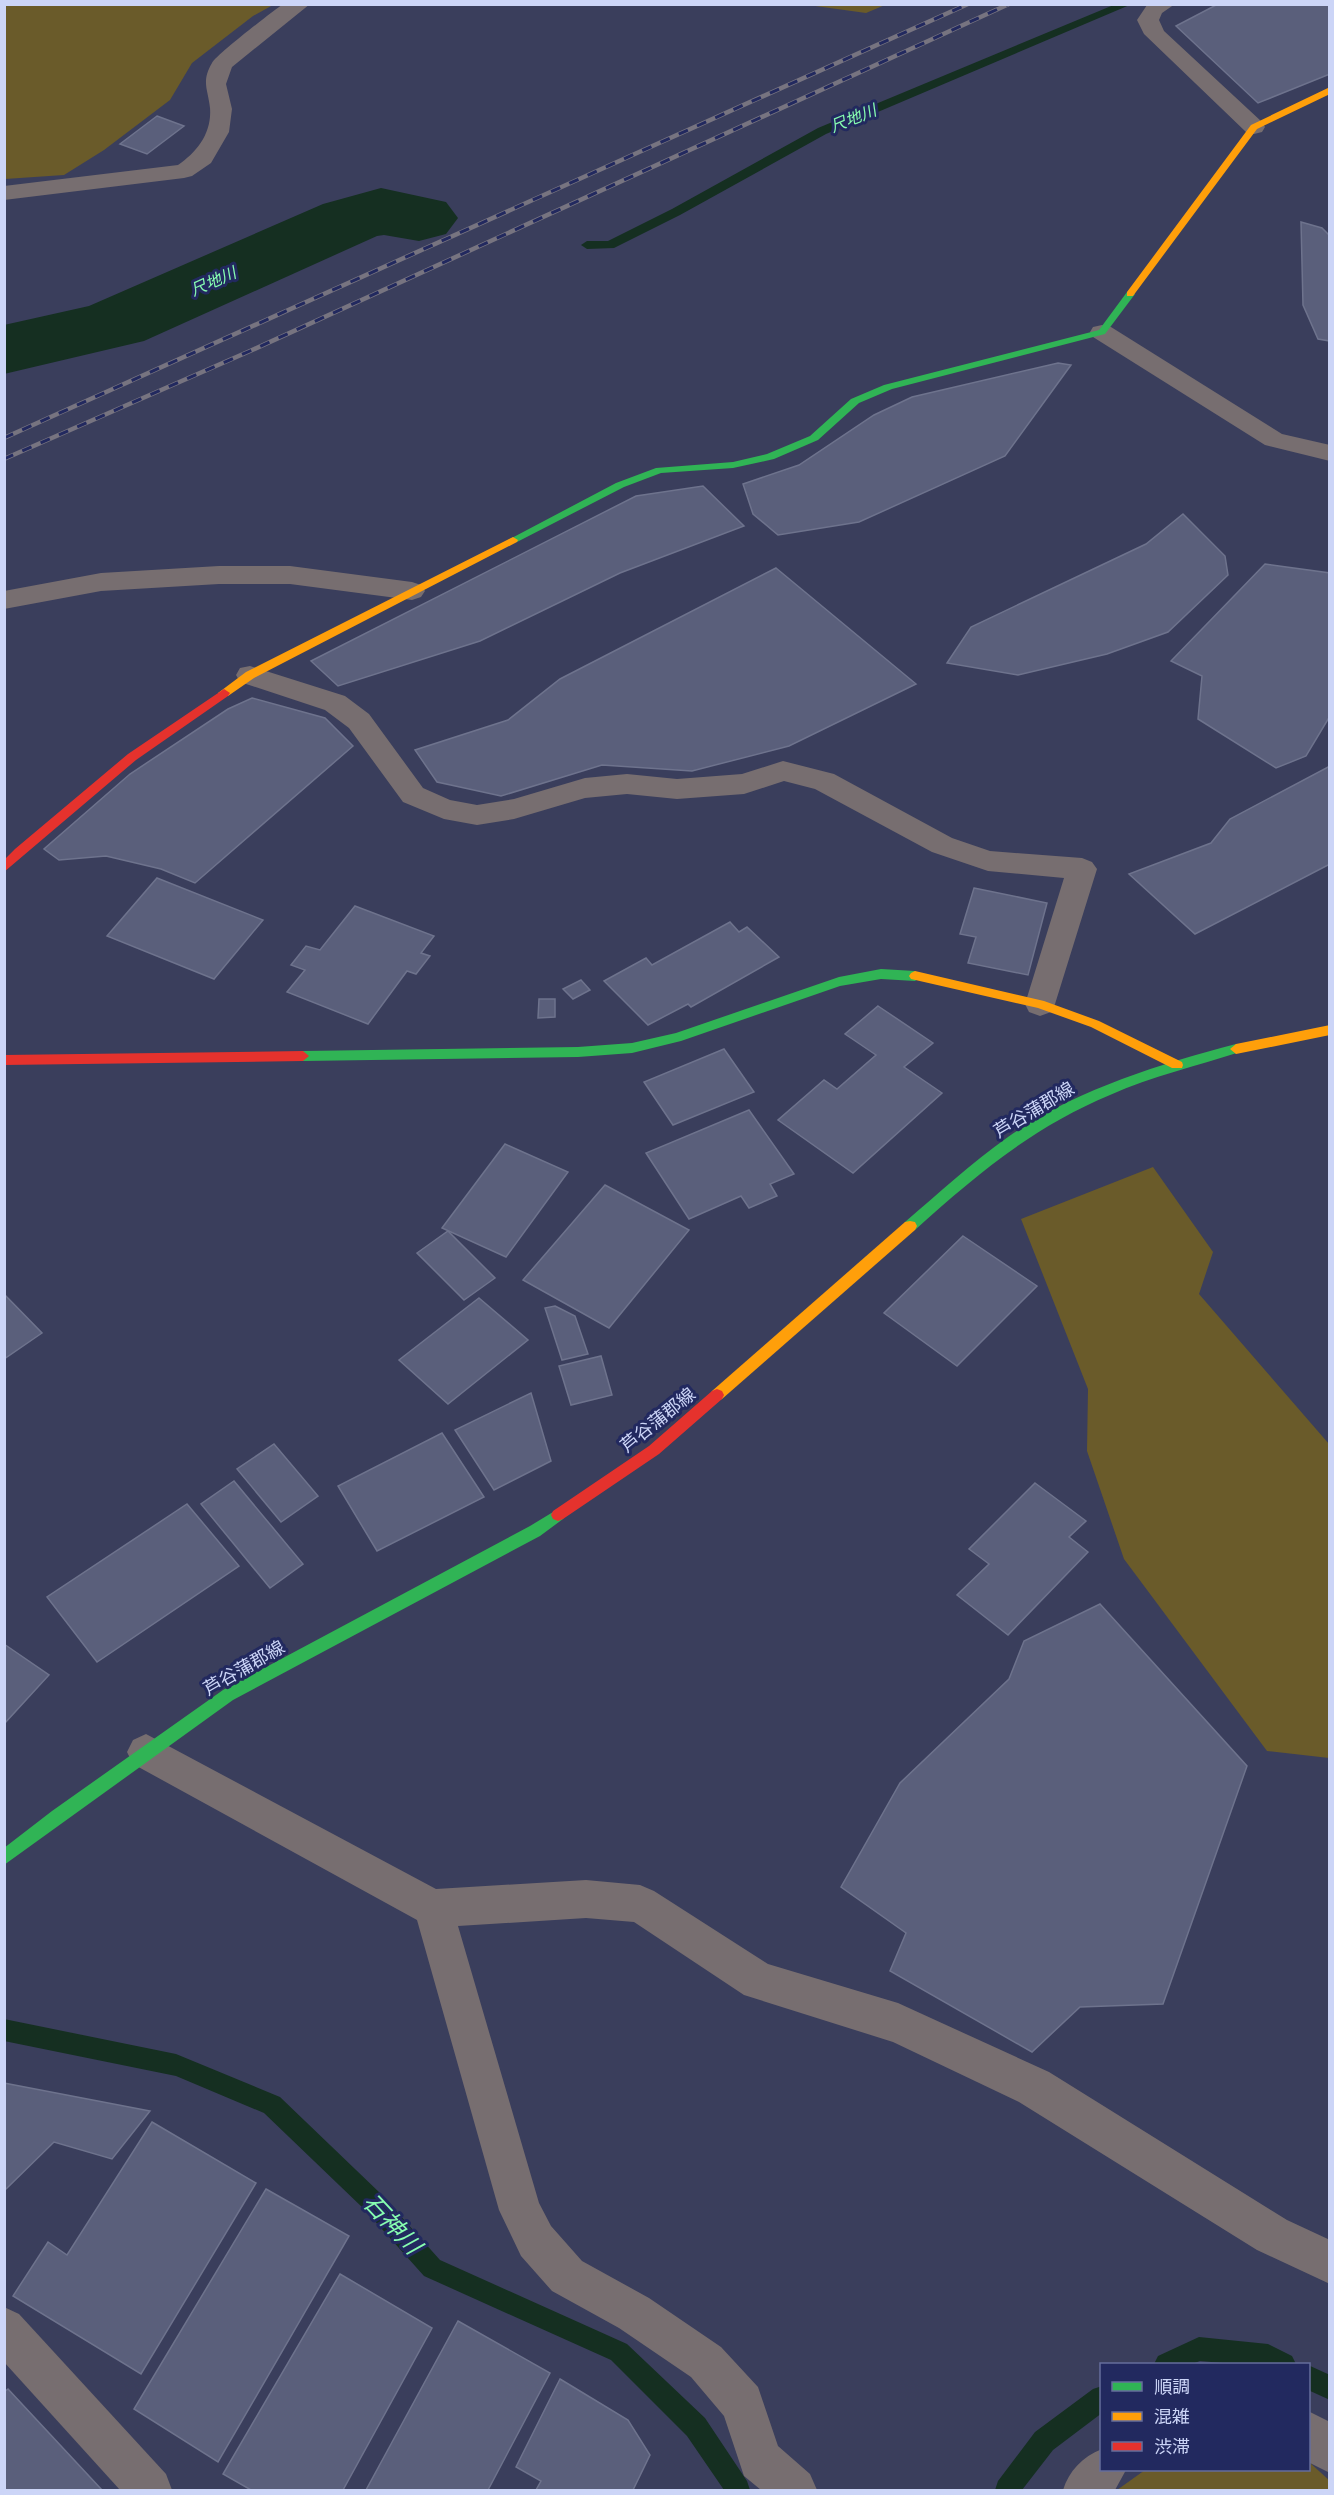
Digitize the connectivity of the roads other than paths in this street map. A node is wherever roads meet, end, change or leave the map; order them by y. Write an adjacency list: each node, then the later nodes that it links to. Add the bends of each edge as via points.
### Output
1 (300, 4): 5 (street, via 222,64 215,84 221,109 218,132 203,158 184,171)
2 (1165, 4): 4 (street, via 1154,9 1148,20 1155,34)
3 (1329, 90): 4 (street)
4 (1254, 127): 6 (street)
5 (4, 193)
6 (1102, 332): 7 (street, via 1274,440); 8 (street, via 888,387 855,401 814,438 770,457 733,465 660,470 620,485)
7 (1329, 453)
8 (412, 591): 9 (street, via 290,575 219,575 101,582); 10 (street)
9 (4, 600)
10 (250, 675): 11 (street, via 132,757); 12 (street, via 335,703 359,721 413,795 444,808 477,815 514,809 585,788 627,784 677,789 744,784 783,771 824,782 942,845 988,861 1082,869)
11 (4, 868)
12 (1040, 1004): 14 (street, via 924,977 881,974 839,982 677,1038 632,1048); 15 (street, via 1095,1024)
13 (1329, 1030): 15 (street, 芦谷蒲郡線)
14 (4, 1060)
15 (1177, 1065): 16 (street, 芦谷蒲郡線, via 1101,1092 1043,1122 987,1159 654,1450 535,1532 228,1695)
16 (146, 1752): 17 (street, 芦谷蒲郡線); 18 (street)
17 (4, 1858)
18 (433, 1908): 19 (street, via 586,1899 640,1904 758,1980 898,2023 1034,2087 1272,2235); 25 (street, via 520,2210 536,2241 567,2276 634,2313 706,2362 742,2403 760,2460)
19 (1329, 2263)
20 (4, 2329): 24 (street)
21 (1310, 2435): 22 (street)
22 (1329, 2451)
23 (1102, 2471): 26 (street)
24 (150, 2490)
25 (794, 2490)
26 (1084, 2490)

